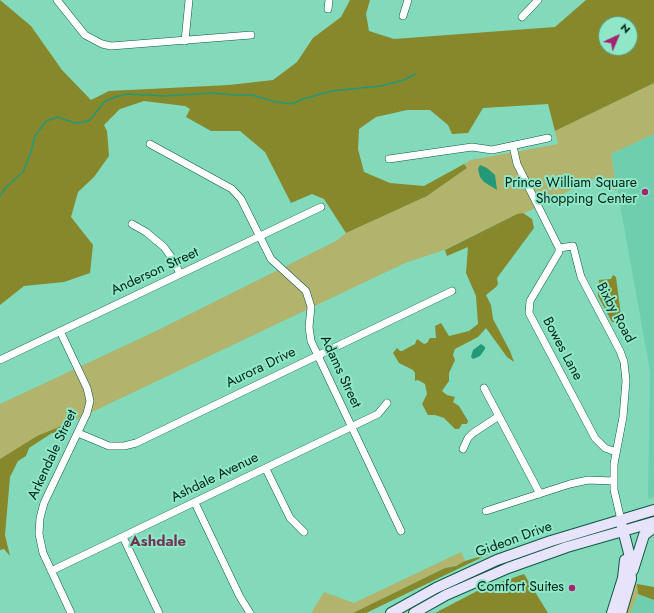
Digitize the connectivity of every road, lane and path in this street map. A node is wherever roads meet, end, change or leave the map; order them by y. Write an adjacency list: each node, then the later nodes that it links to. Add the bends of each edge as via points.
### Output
1 (57, 0): 10 (street, via 85,35 102,44 120,46)
2 (189, 0): 10 (street)
3 (329, 0): 6 (street)
4 (408, 0): 7 (street)
5 (538, 0): 8 (street)
6 (328, 9)
7 (403, 16)
8 (522, 17)
9 (250, 35): 10 (street)
10 (185, 40)
11 (548, 138): 13 (street)
12 (150, 144): 17 (street, Adams Street, via 232,188 241,199)
13 (513, 146): 14 (street, via 490,150 469,147); 18 (street, via 517,164)
14 (389, 159)
15 (321, 207): 17 (street, Anderson Street)
16 (132, 224): 19 (street, via 164,247)
17 (259, 237): 19 (street, Anderson Street); 22 (street, Adams Street, via 271,258 306,293 311,307 309,334)
18 (559, 248): 30 (street, Bixby Road, via 573,246 581,278 622,356 625,371 623,417); 30 (street, Bowes Lane, via 530,301 528,313 596,438 605,448)
19 (180, 274): 21 (street, Anderson Street)
20 (452, 291): 22 (street, Aurora Drive)
21 (60, 331): 23 (street, Anderson Street); 28 (street, Arkendale Street, via 89,394 89,408)
22 (317, 356): 27 (street, Adams Street); 28 (street, Aurora Drive, via 132,445 109,446)
23 (0, 360)
24 (484, 388): 26 (street)
25 (387, 403): 27 (street, Ashdale Avenue, via 378,414)
26 (499, 416): 29 (street, via 473,433); 33 (street)
27 (352, 427): 31 (street, Ashdale Avenue); 40 (street, Adams Street)
28 (78, 433): 44 (street, Arkendale Street, via 44,503 40,518 40,544)
29 (463, 449)
30 (616, 452): 32 (street, Bixby Road)
31 (266, 469): 34 (street, Ashdale Avenue); 42 (street, via 290,518)
32 (614, 481): 33 (street, via 582,481); 37 (street, Bixby Road)
33 (540, 494): 36 (street)
34 (195, 503): 43 (street, Ashdale Avenue); 48 (street)
35 (654, 510): 37 (main road, Gideon Drive)
36 (486, 511)
37 (621, 520): 41 (main road); 49 (main road, Gideon Drive, via 497,560 436,588)
38 (654, 522): 41 (main road, Gideon Drive)
39 (654, 527): 45 (main road, via 647,531 642,539)
40 (401, 531)
41 (623, 531): 45 (main road, via 629,553); 50 (main road, Gideon Drive, via 508,568 446,595); 51 (main road, via 621,543 624,568)
42 (304, 532)
43 (123, 537): 44 (street, Ashdale Avenue); 47 (street)
44 (51, 571): 46 (street, Arkendale Street)
45 (631, 579): 52 (main road)
46 (71, 613)
47 (159, 613)
48 (250, 613)
49 (391, 613)
50 (414, 613)
51 (612, 613)
52 (621, 613)

